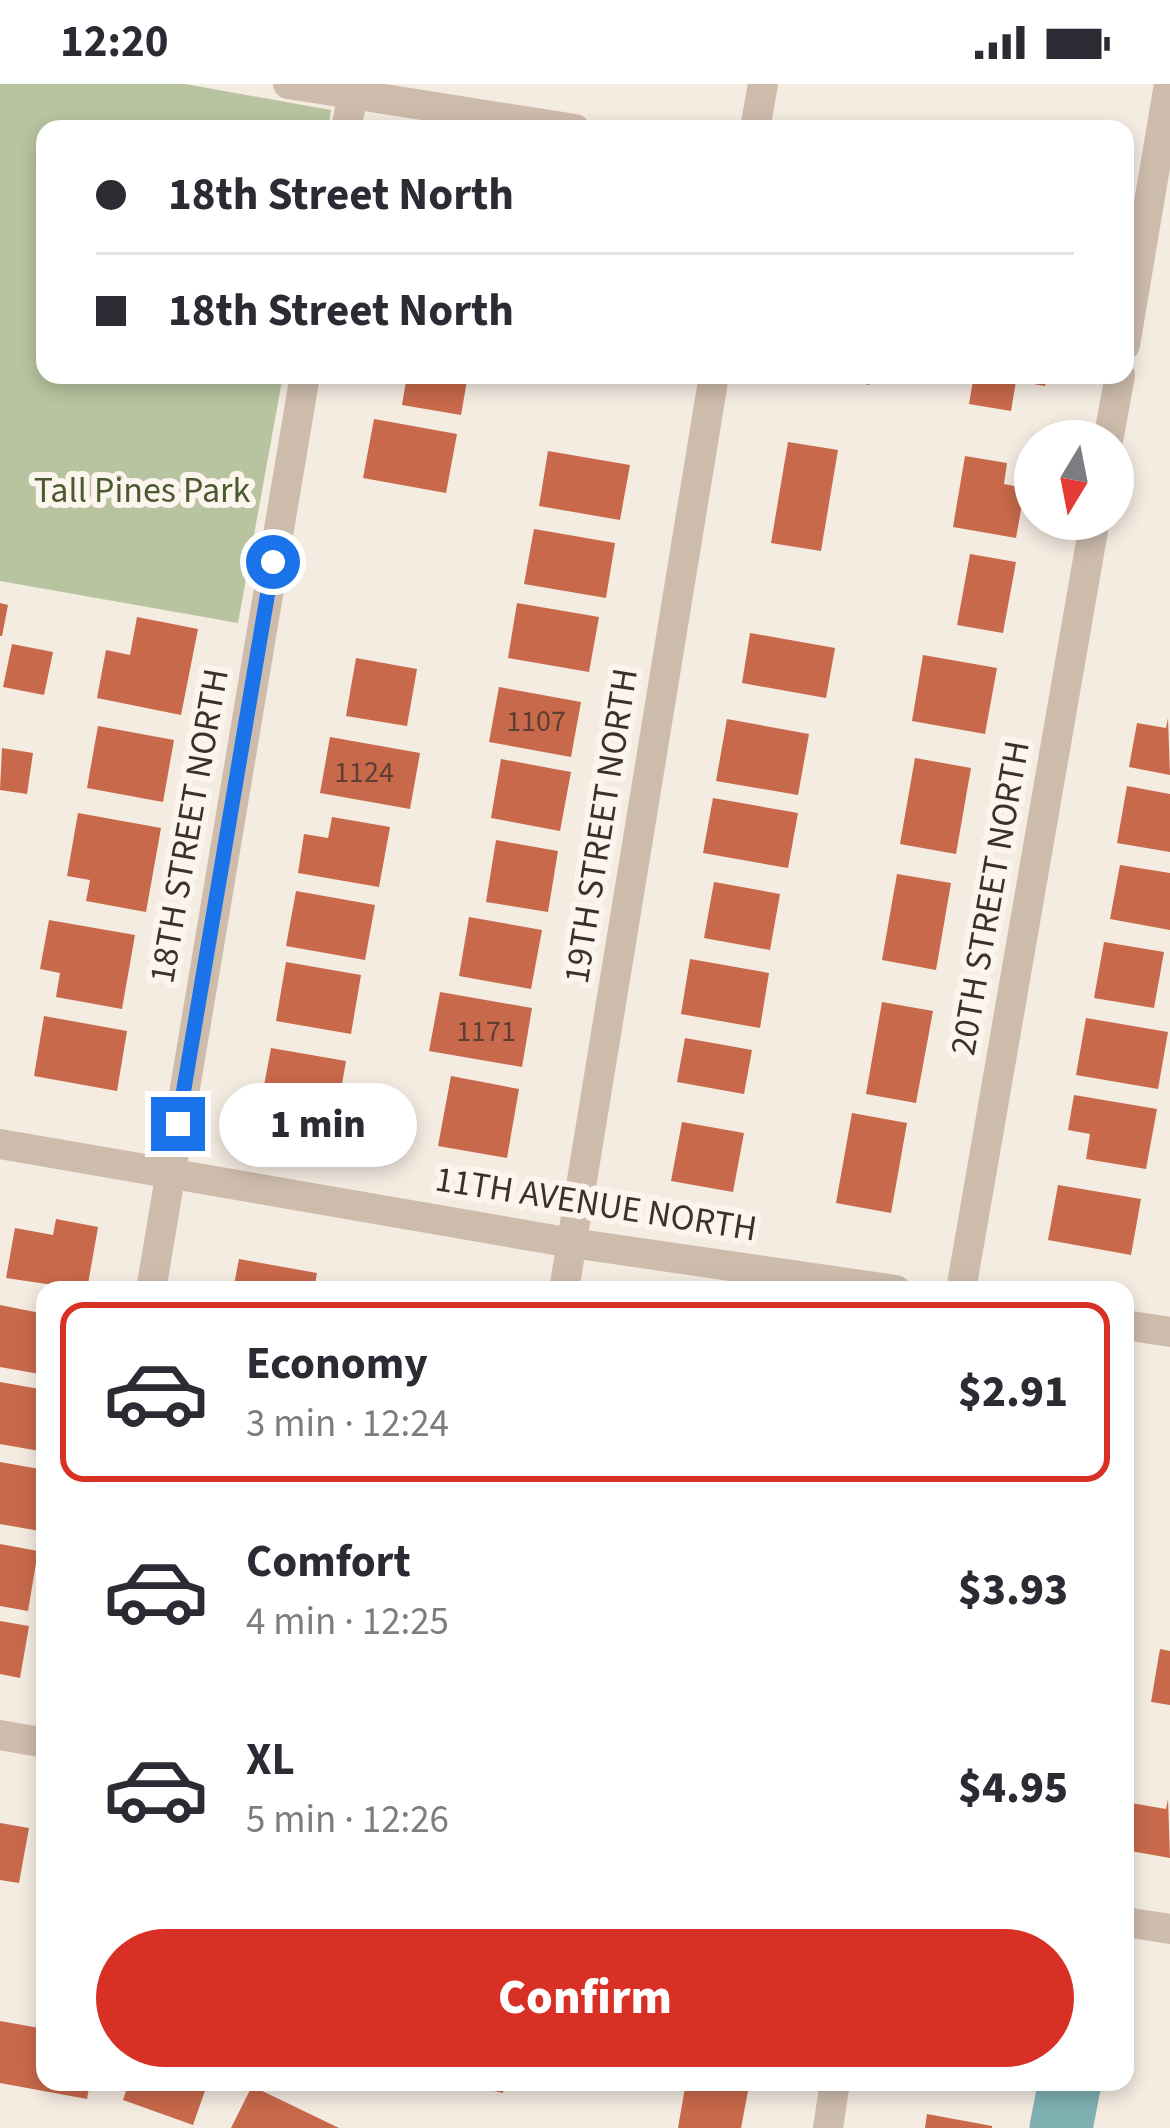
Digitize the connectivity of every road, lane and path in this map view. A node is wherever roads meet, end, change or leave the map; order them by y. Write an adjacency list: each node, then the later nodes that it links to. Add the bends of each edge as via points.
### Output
1 (288, 84): 4 (street)
2 (763, 84): 7 (street)
3 (1169, 84): 8 (street)
4 (354, 89): 5 (street); 6 (street)
5 (348, 120)
6 (525, 120)
7 (756, 120)
8 (1148, 214): 9 (street)
9 (1134, 293)
10 (303, 384): 16 (street, 18TH STREET NORTH)
11 (713, 384): 17 (street, 19TH STREET NORTH)
12 (1118, 384): 13 (street)
13 (1112, 420)
14 (1091, 540): 21 (street, 20TH STREET NORTH)
15 (0, 1144): 16 (street, 11TH AVENUE NORTH)
16 (170, 1171): 17 (street, 11TH AVENUE NORTH); 18 (street, 18TH STREET NORTH)
17 (572, 1243): 19 (street, 19TH STREET NORTH); 20 (street, 11TH AVENUE NORTH)
18 (152, 1281)
19 (566, 1281)
20 (834, 1281)
21 (964, 1281)
22 (1134, 1326): 23 (street)
23 (1170, 1332)
24 (0, 1735): 25 (street)
25 (36, 1741)
26 (1134, 1923): 27 (street)
27 (1170, 1929)
28 (834, 2091): 29 (street)
29 (828, 2128)

